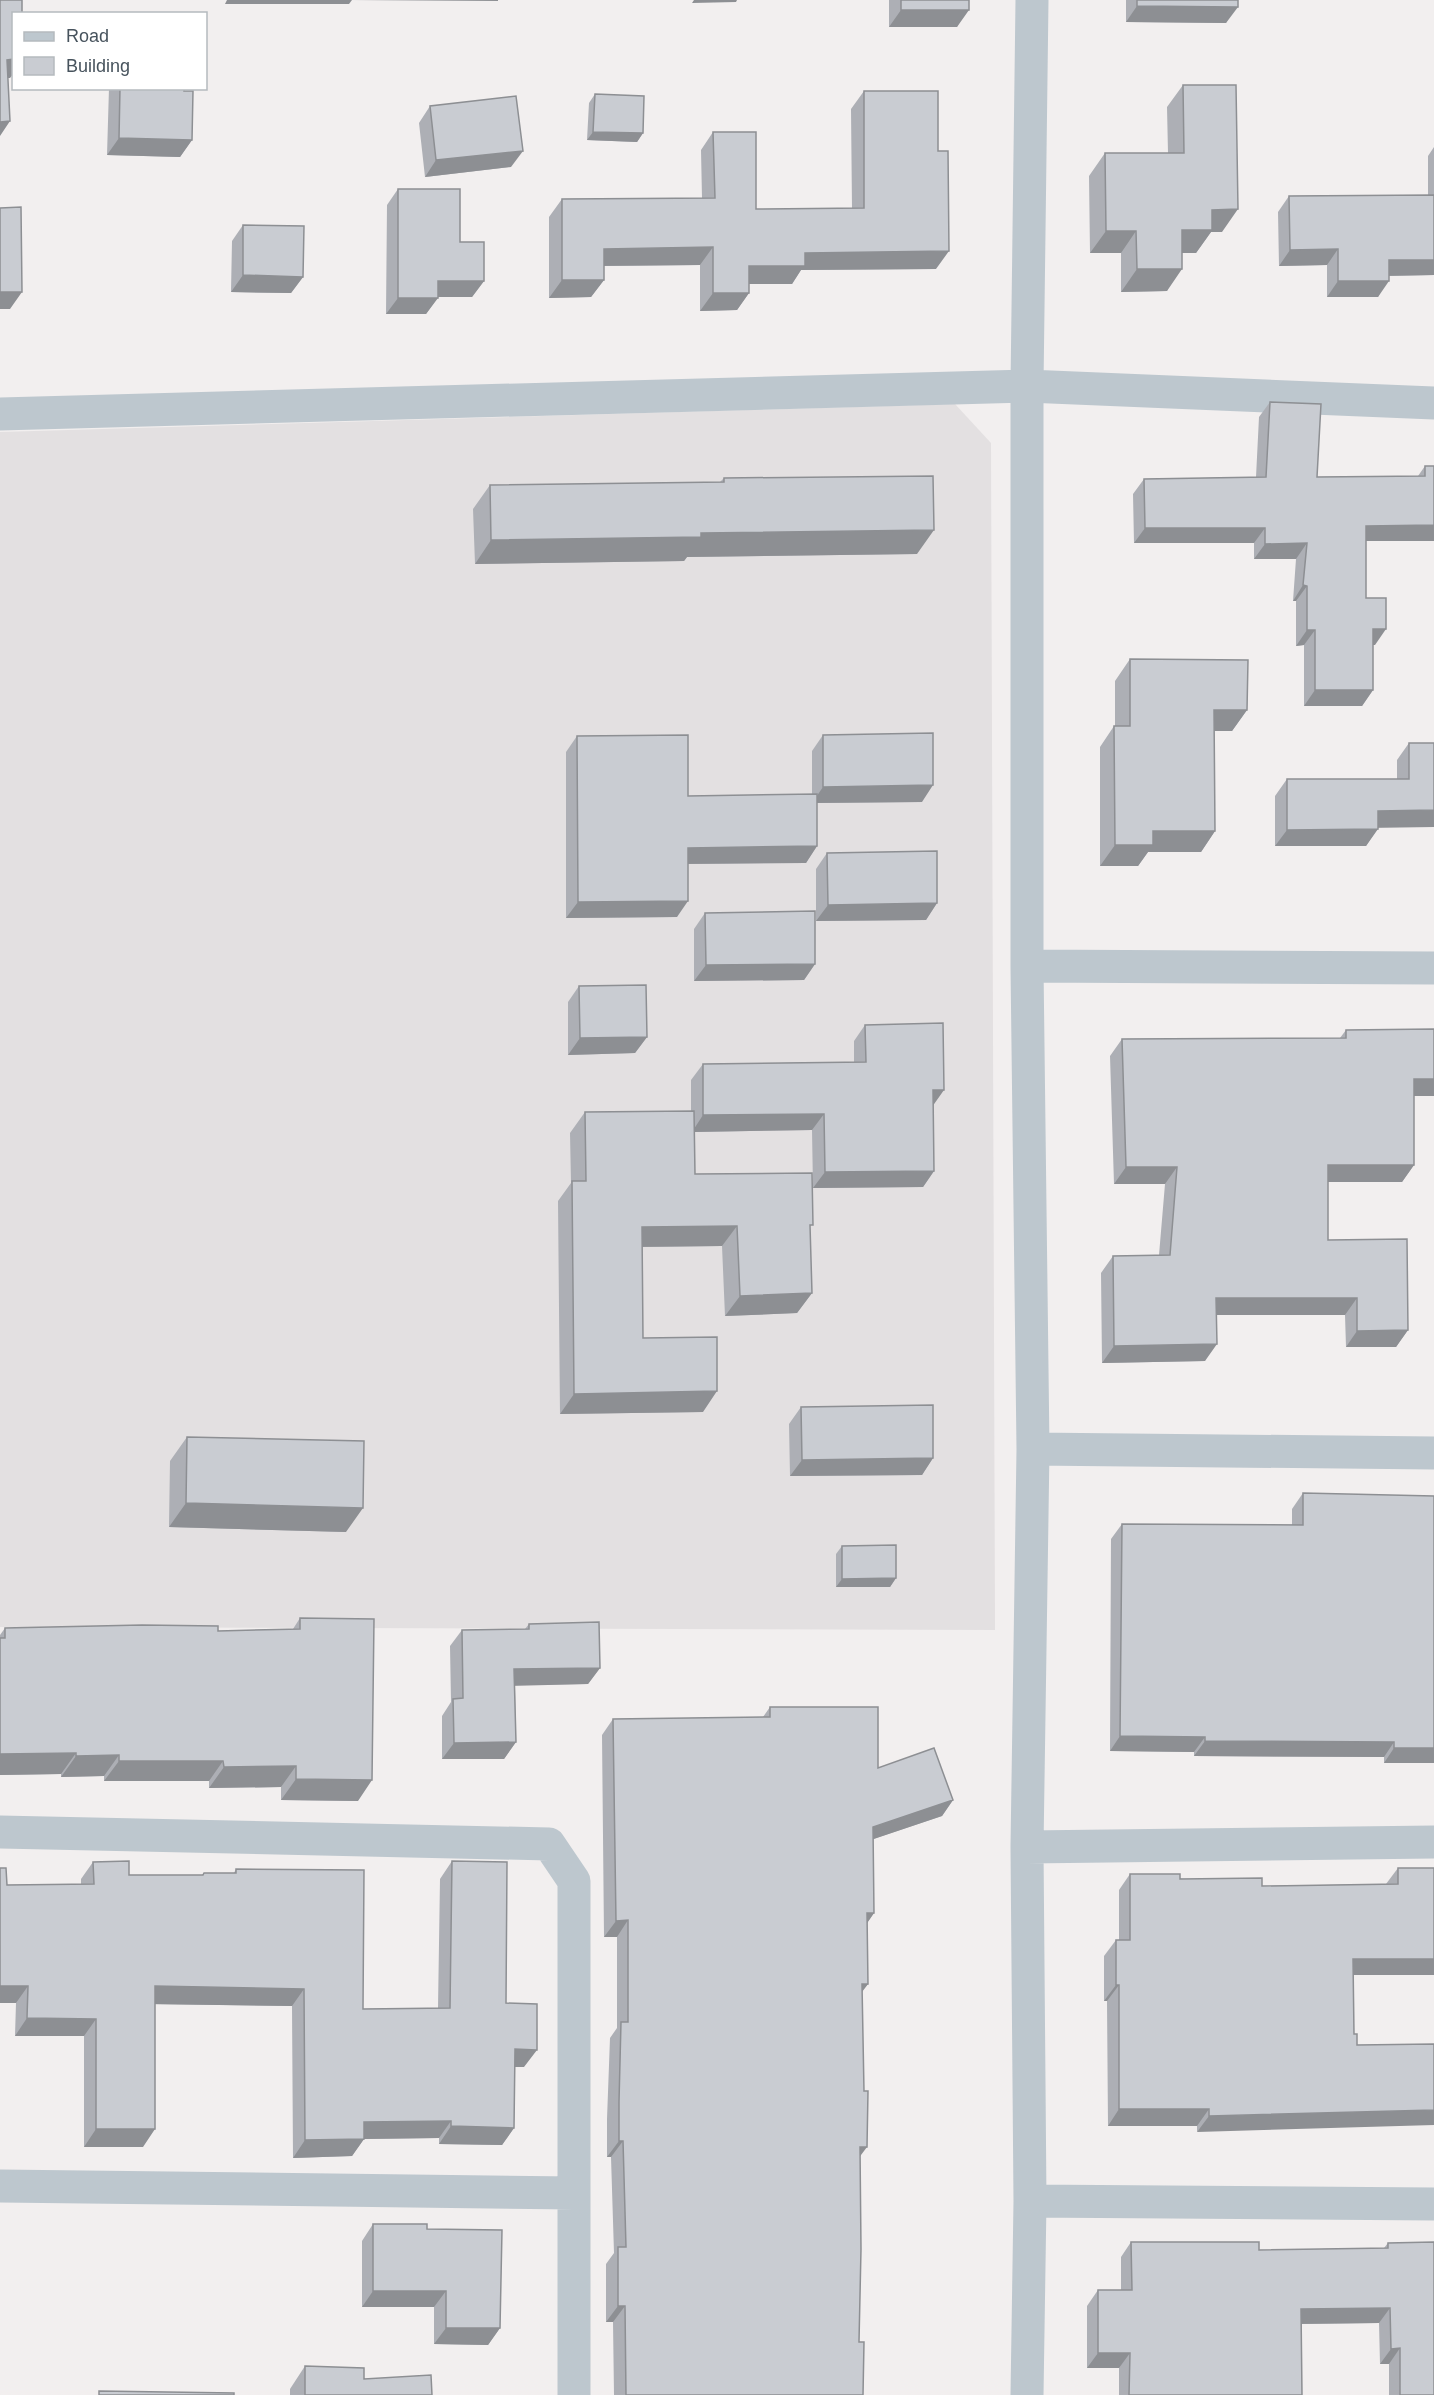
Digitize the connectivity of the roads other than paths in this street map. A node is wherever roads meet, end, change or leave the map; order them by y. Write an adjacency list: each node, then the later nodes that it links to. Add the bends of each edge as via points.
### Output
1 (1032, 0): 2 (street)
2 (1027, 386): 3 (street); 4 (street); 5 (street)
3 (1434, 403)
4 (0, 414)
5 (1027, 966): 6 (street); 7 (street)
6 (1434, 968)
7 (1034, 1449): 8 (street); 11 (street)
8 (1434, 1453)
9 (0, 1832): 13 (street, via 549,1844 574,1881)
10 (1434, 1842): 11 (street)
11 (1027, 1846): 14 (street)
12 (0, 2186): 13 (street)
13 (574, 2193): 16 (street)
14 (1029, 2201): 15 (street); 17 (street)
15 (1434, 2204)
16 (574, 2395)
17 (1028, 2395)

